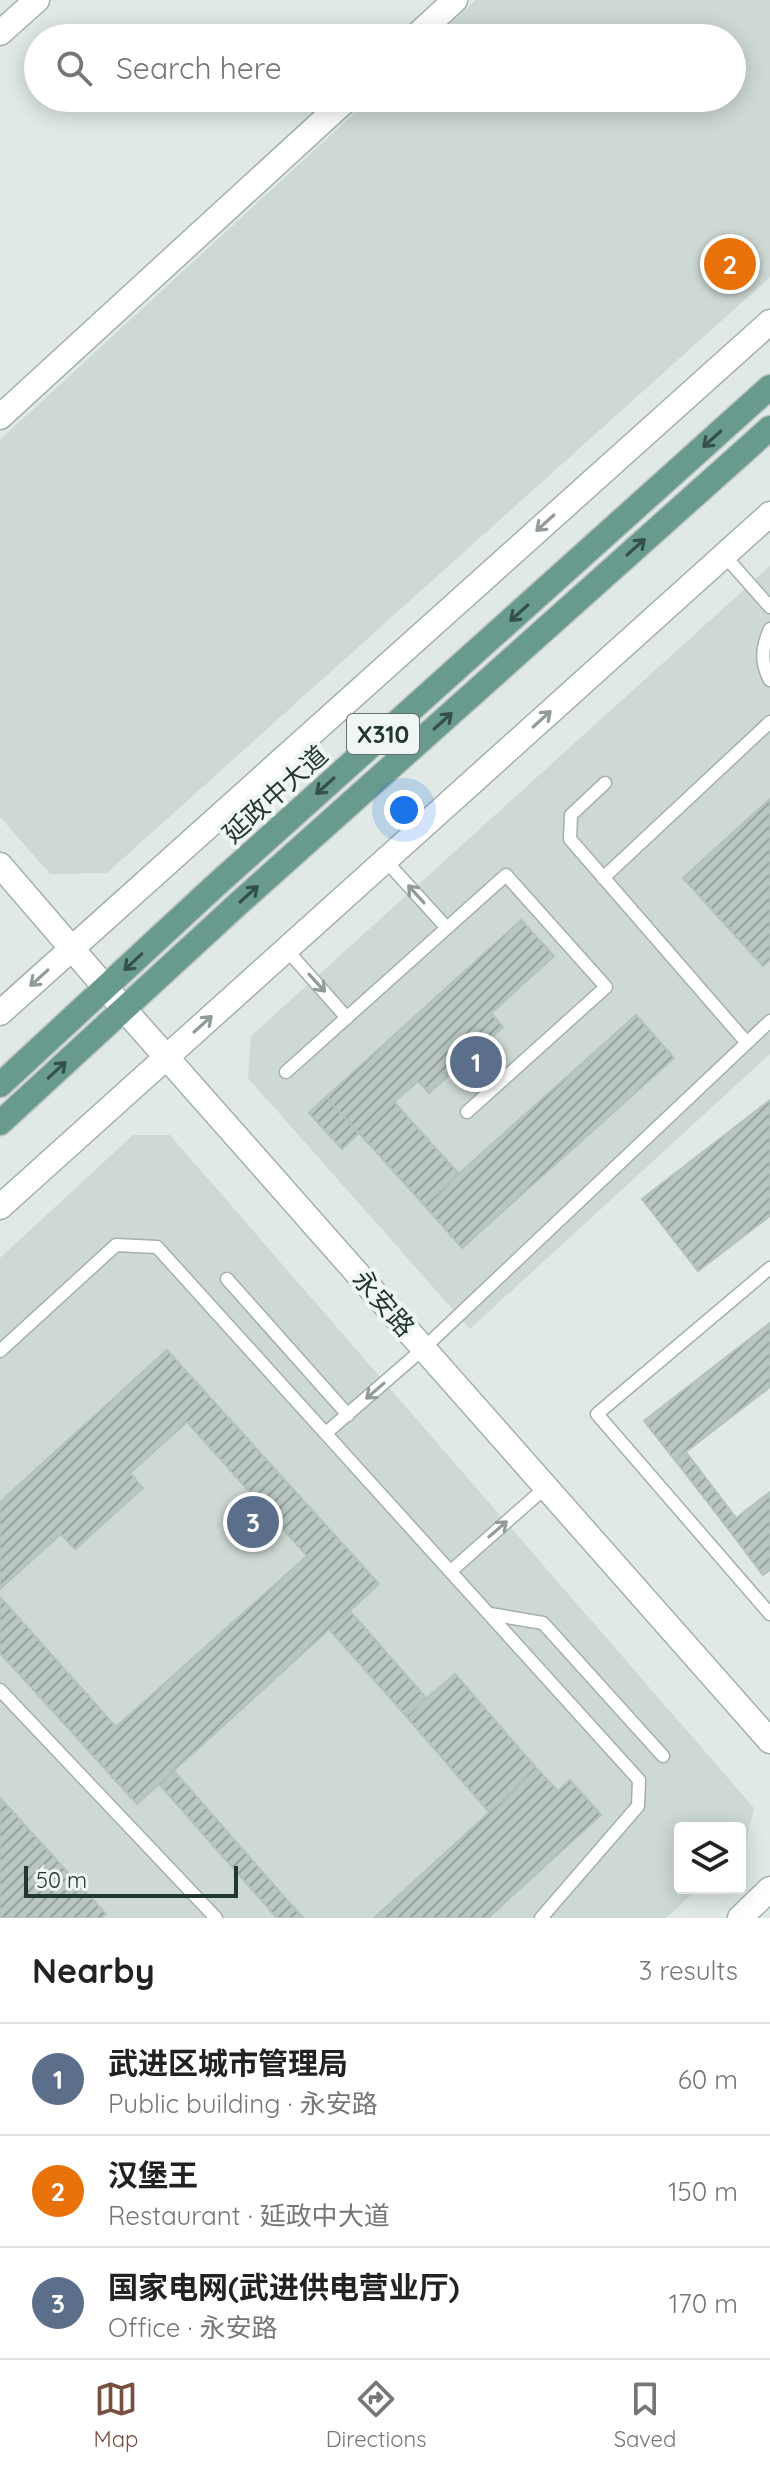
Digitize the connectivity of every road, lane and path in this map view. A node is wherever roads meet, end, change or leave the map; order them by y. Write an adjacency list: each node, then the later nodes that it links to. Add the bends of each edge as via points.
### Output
1 (37, 0): 4 (street)
2 (455, 0): 3 (street)
3 (429, 24)
4 (0, 33)
5 (333, 112): 8 (street)
6 (770, 322): 21 (street, one-way to 21)
7 (770, 387): 23 (main road, 延政中大道 / X310, one-way to 23)
8 (0, 417)
9 (770, 428): 24 (main road, X310, one-way to 9)
10 (770, 514): 11 (street)
11 (724, 555): 12 (lane); 17 (street, one-way to 11)
12 (770, 607)
13 (770, 629): 14 (lane, via 763,659)
14 (770, 680)
15 (770, 722): 19 (lane)
16 (605, 783): 19 (lane, via 571,815 570,839)
17 (385, 860): 20 (lane, one-way to 17); 22 (street)
18 (0, 865): 21 (street, 永安路)
19 (603, 878): 28 (lane)
20 (447, 928): 26 (lane); 32 (lane, via 506,875 606,987)
21 (72, 947): 23 (street, 永安路); 25 (street, one-way to 25)
22 (286, 949): 26 (lane, one-way to 26); 29 (street, one-way to 22)
23 (106, 987): 24 (street, 永安路); 31 (main road, 延政中大道 / X310)
24 (123, 1008): 29 (street, 永安路); 33 (main road, X310, one-way to 24)
25 (0, 1013)
26 (347, 1018): 30 (lane)
27 (770, 1021): 28 (lane)
28 (747, 1043): 37 (lane)
29 (168, 1056): 34 (street); 37 (street, 永安路)
30 (286, 1072)
31 (0, 1085)
32 (467, 1112)
33 (0, 1123)
34 (0, 1207)
35 (770, 1268): 44 (lane, via 597,1414)
36 (227, 1279): 39 (lane)
37 (424, 1348): 39 (lane, one-way to 39); 41 (street, 永安路)
38 (0, 1351): 40 (lane, via 116,1245 157,1247)
39 (348, 1415): 40 (lane)
40 (326, 1433): 42 (lane)
41 (546, 1487): 42 (lane, one-way to 41); 46 (street, 永安路)
42 (451, 1571): 43 (lane)
43 (490, 1614): 47 (lane, via 543,1623); 50 (lane, via 639,1780 638,1806)
44 (770, 1614)
45 (0, 1690): 49 (lane)
46 (770, 1741)
47 (663, 1756)
48 (770, 1889): 51 (street)
49 (216, 1918)
50 (541, 1918)
51 (740, 1918)

